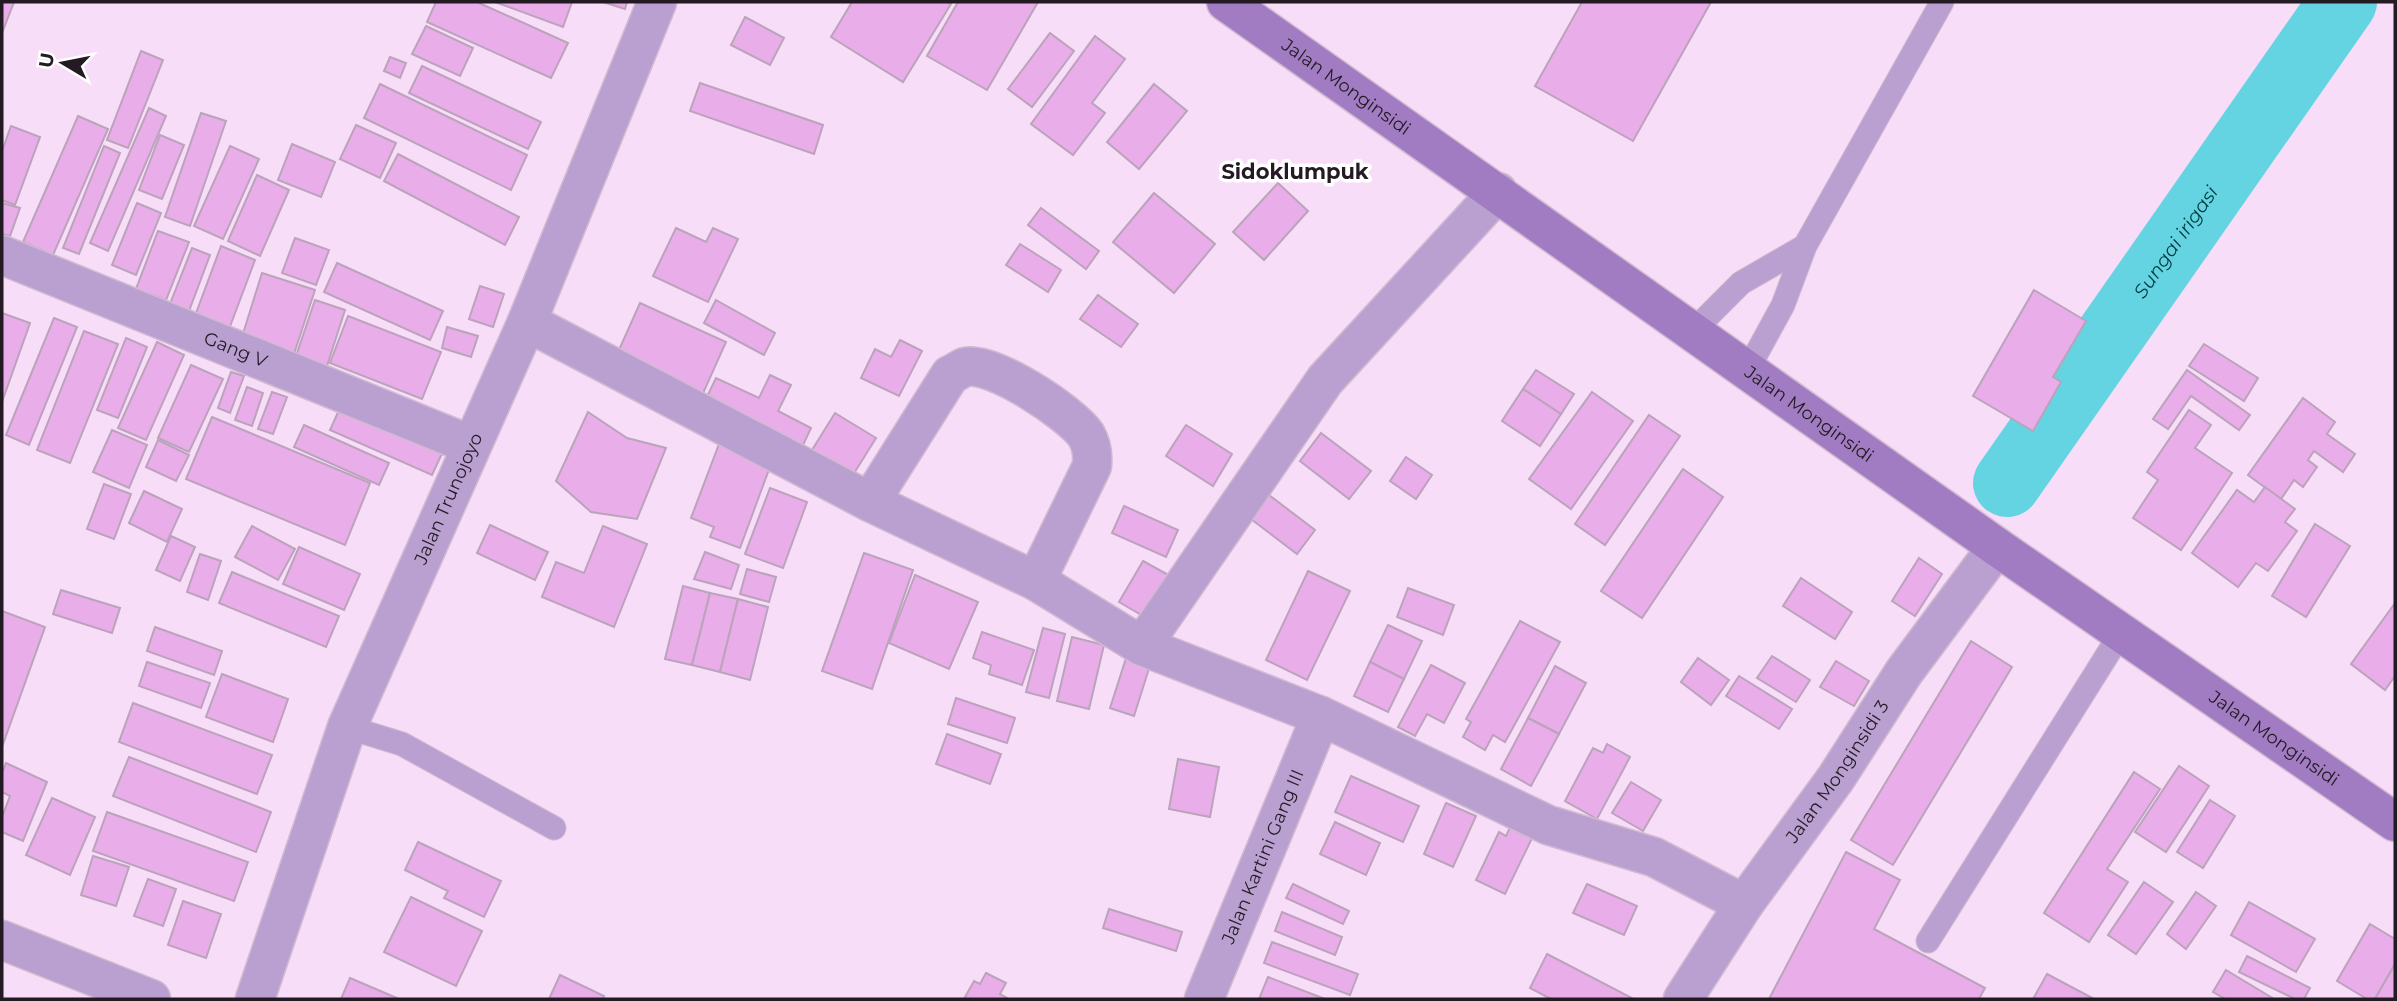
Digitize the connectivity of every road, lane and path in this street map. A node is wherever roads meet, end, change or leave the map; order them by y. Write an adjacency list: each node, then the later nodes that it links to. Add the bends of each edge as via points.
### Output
1 (657, 2): 7 (street, Jalan Trunojoyo)
2 (1226, 2): 4 (main road, Jalan Monginsidi)
3 (1942, 2): 5 (lane)
4 (1498, 192): 8 (main road, Jalan Monginsidi); 15 (street, via 1325,380)
5 (1805, 246): 8 (lane, via 1741,283); 9 (lane, via 1783,306)
6 (2, 254): 10 (street, Gang V)
7 (527, 322): 10 (street, Jalan Trunojoyo); 11 (street)
8 (1694, 330): 9 (main road, Jalan Monginsidi)
9 (1748, 369): 12 (main road, Jalan Monginsidi)
10 (471, 444): 17 (street, Jalan Trunojoyo)
11 (870, 502): 13 (street); 13 (street, via 950,376 974,367 1009,378 1059,408 1086,434 1093,452 1092,466)
12 (1997, 547): 14 (main road, Jalan Monginsidi); 20 (street, Jalan Monginsidi 3, via 1903,672 1836,778)
13 (1035, 581): 15 (street)
14 (2121, 633): 18 (main road, Jalan Monginsidi); 22 (lane)
15 (1142, 646): 16 (street)
16 (1321, 716): 20 (street, via 1548,825 1654,857); 25 (street, Jalan Kartini Gang III)
17 (347, 727): 19 (lane, via 402,744); 24 (street, Jalan Trunojoyo)
18 (2395, 822)
19 (554, 828)
20 (1744, 904): 26 (street, Jalan Monginsidi 3)
21 (2, 940): 23 (street)
22 (1928, 941)
23 (151, 999)
24 (255, 999)
25 (1204, 999)
26 (1682, 999)

